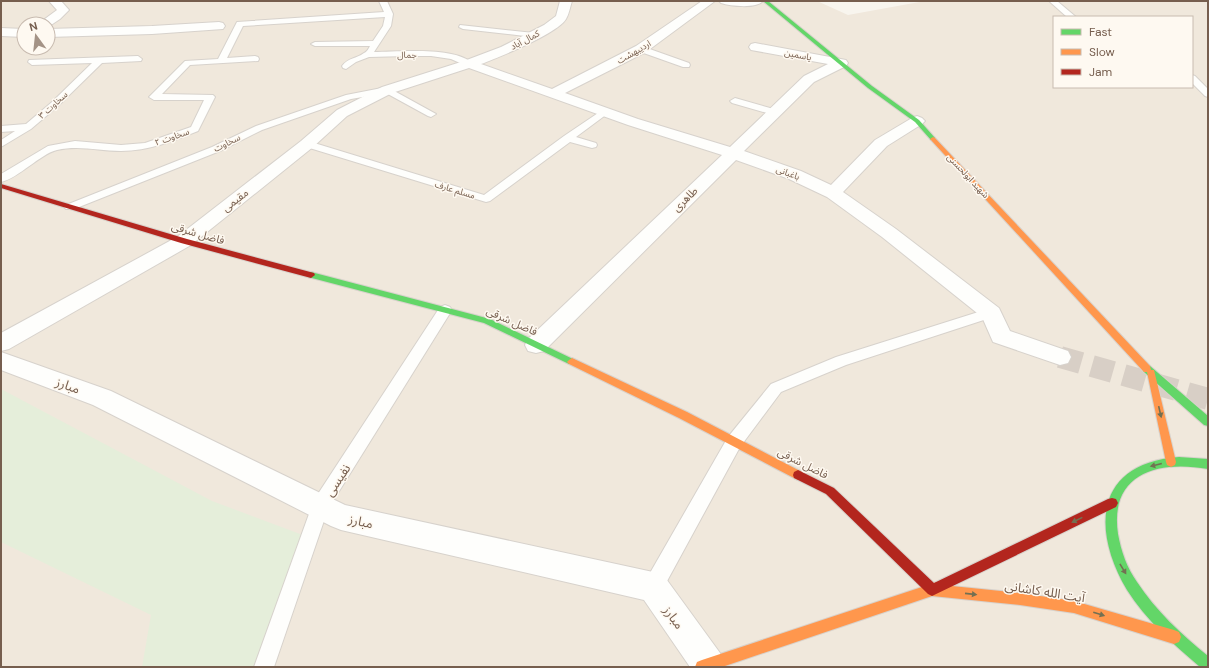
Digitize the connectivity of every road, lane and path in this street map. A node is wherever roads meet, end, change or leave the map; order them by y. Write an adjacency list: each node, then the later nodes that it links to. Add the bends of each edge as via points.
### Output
1 (55, 1): 11 (street, via 63,10)
2 (383, 1): 9 (lane)
3 (566, 1): 18 (street, کمال آباد, via 561,18)
4 (709, 1): 23 (street, اردیبهشت)
5 (725, 1): 6 (street)
6 (757, 1)
7 (765, 1): 30 (street, شهید ابولحسنی)
8 (1053, 1): 10 (lane)
9 (389, 14): 19 (lane, via 387,26); 28 (lane, via 240,24)
10 (1071, 16)
11 (56, 17)
12 (219, 26): 16 (street)
13 (463, 27): 18 (lane)
14 (1, 32): 15 (street)
15 (16, 33)
16 (56, 33)
17 (16, 35): 20 (street)
18 (534, 35): 31 (street, کمال آباد, via 506,50)
19 (376, 43): 21 (lane); 24 (lane)
20 (1, 44)
21 (315, 44)
22 (755, 47): 30 (street, یاسمین)
23 (642, 49): 32 (lane); 36 (street, اردیبهشت)
24 (368, 55): 31 (lane, جمال, via 431,54 453,57); 33 (lane, جمال, via 353,60)
25 (138, 59): 27 (lane)
26 (255, 59): 28 (lane, سخاوت ۲)
27 (100, 60): 29 (lane); 43 (lane, سخاوت ۳)
28 (221, 61): 50 (lane, سخاوت ۲, via 188,63 154,97 210,97 195,129 146,146 121,148 75,144 52,148)
29 (32, 62)
30 (842, 63): 40 (street, طاهری, via 809,79); 42 (street, شهید ابولحسنی)
31 (469, 64): 35 (street, مقیمی); 36 (street, باغبانی)
32 (686, 65)
33 (346, 66)
34 (1193, 79): 37 (lane)
35 (387, 90): 41 (lane); 47 (street, مقیمی, via 342,113); 53 (lane, سخاوت, via 348,97 259,128 216,149)
36 (553, 94): 39 (street, باغبانی)
37 (1208, 94)
38 (735, 101): 40 (lane)
39 (604, 112): 45 (lane, مسلم عارف); 49 (street, باغبانی)
40 (774, 112): 49 (street, طاهری)
41 (431, 114)
42 (917, 121): 52 (street, via 881,143); 61 (street, شهید ابولحسنی)
43 (28, 127): 44 (lane); 46 (lane, سخاوت ۳)
44 (1, 128)
45 (568, 138): 47 (lane, مسلم عارف, via 486,199); 48 (lane)
46 (1, 144)
47 (307, 144): 54 (street, مقیمی)
48 (592, 145)
49 (733, 153): 52 (street, باغبانی, via 795,175); 58 (street, طاهری)
50 (1, 179)
51 (1, 186): 53 (street, فاضل شرقی)
52 (833, 193): 56 (street, باغبانی)
53 (70, 207): 54 (street, فاضل شرقی)
54 (184, 241): 55 (street, فاضل شرقی); 57 (street, مقیمی)
55 (445, 310): 58 (street, فاضل شرقی, via 487,321); 67 (lane, نفیسی)
56 (991, 313): 59 (street, باغبانی, via 1001,336); 63 (lane, via 841,361 776,388)
57 (1, 343)
58 (536, 345): 63 (street, فاضل شرقی)
59 (1060, 357)
60 (1, 361): 67 (street, مبارز, via 102,398)
61 (1151, 374): 62 (street, شهید ابولحسنی); 64 (street, شهید ابولحسنی, one-way to 64)
62 (1208, 422)
63 (734, 442): 68 (lane); 69 (street, فاضل شرقی, via 830,491)
64 (1171, 462): 65 (street); 66 (street, one-way to 66, via 1143,468 1122,482)
65 (1208, 464)
66 (1112, 503): 69 (street, آیت الله کاشانی, one-way to 69); 70 (street, one-way to 70, via 1110,530 1120,563 1142,600)
67 (320, 506): 68 (street, مبارز, via 340,517); 73 (lane, نفیسی)
68 (653, 587): 72 (street, مبارز)
69 (932, 590): 70 (street, آیت الله کاشانی, one-way to 70, via 1074,607); 72 (street, آیت الله کاشانی)
70 (1174, 637): 71 (street)
71 (1208, 665)
72 (705, 666)
73 (264, 667)

